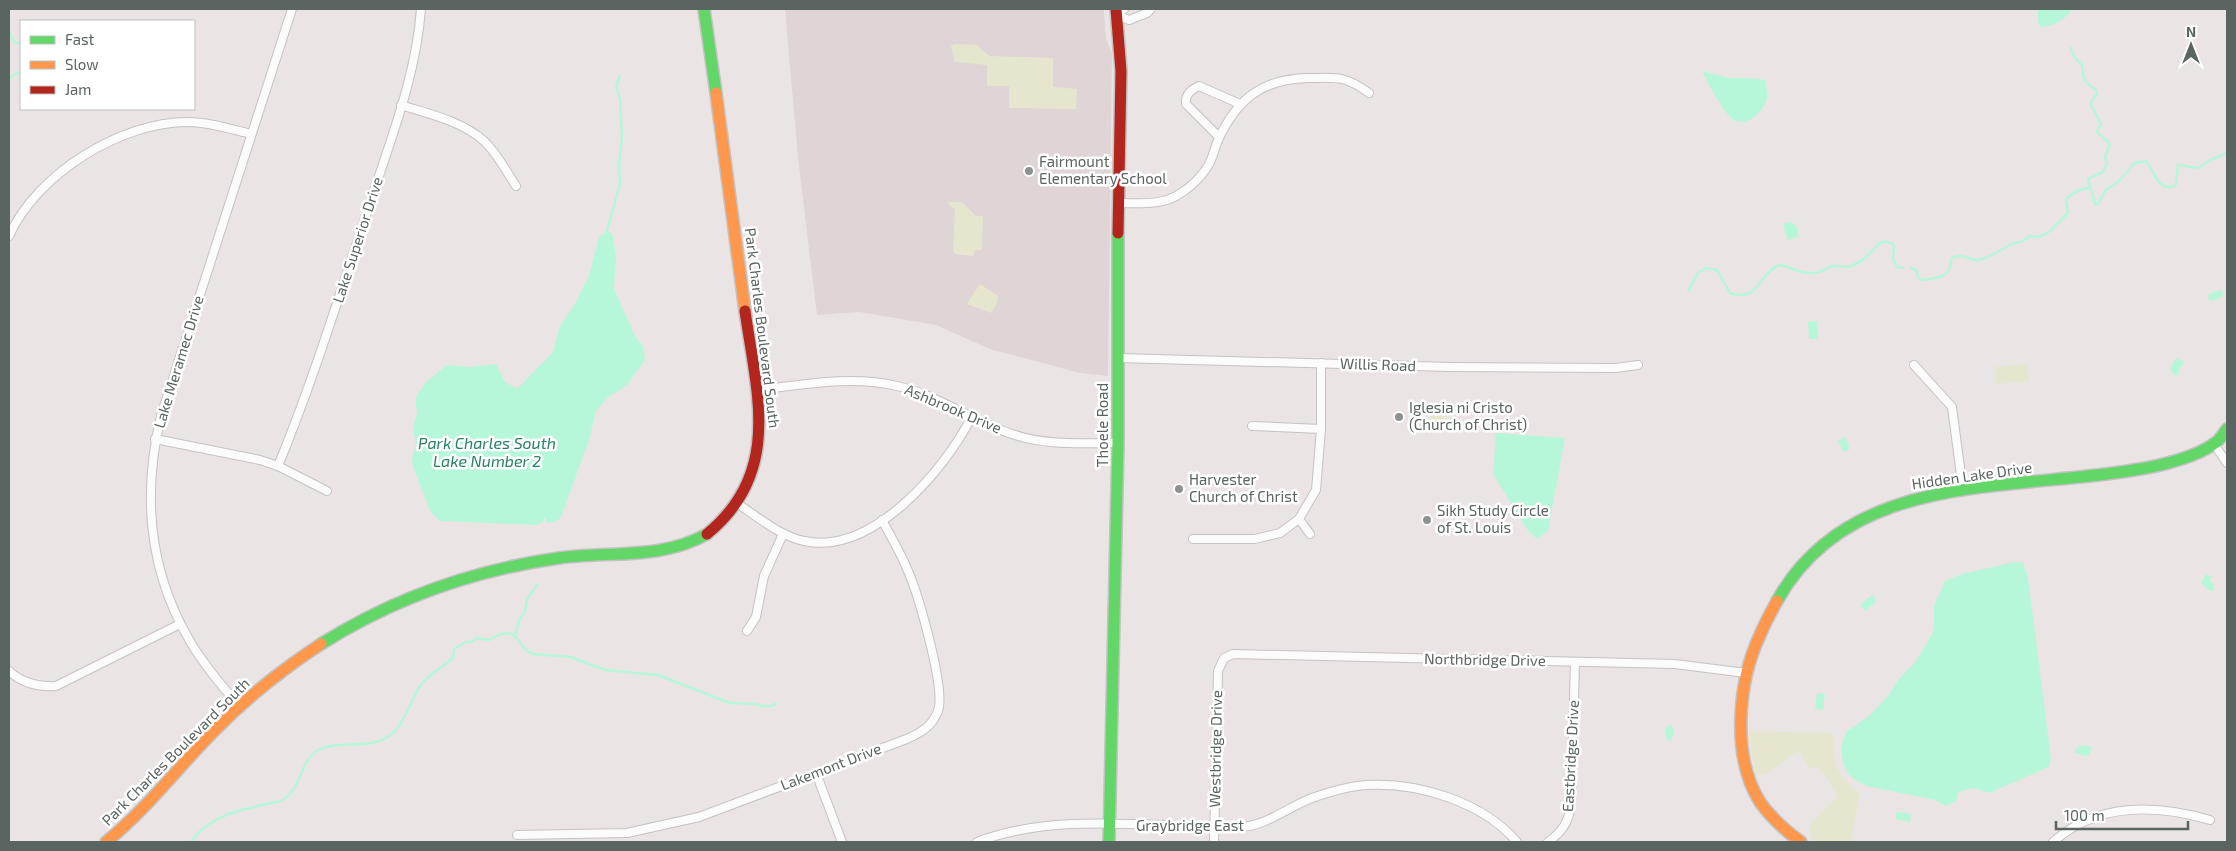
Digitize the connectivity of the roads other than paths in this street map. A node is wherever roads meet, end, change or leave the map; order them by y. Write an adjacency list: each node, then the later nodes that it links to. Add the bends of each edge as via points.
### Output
1 (292, 9): 9 (street, Lake Meramec Drive)
2 (421, 9): 8 (street, Lake Superior Drive, via 416,50)
3 (704, 9): 18 (street, Park Charles Boulevard South)
4 (1152, 9): 5 (street, via 1129,20)
5 (1119, 11): 12 (street, Thoele Road)
6 (1369, 93): 7 (street, via 1346,79 1299,78 1260,88)
7 (1240, 104): 10 (street); 10 (street, via 1199,86 1191,89 1186,104)
8 (402, 105): 11 (street, via 474,132 494,151); 27 (street, Lake Superior Drive, via 316,367)
9 (251, 134): 13 (street, via 188,122 151,125 135,131 89,153 55,175 25,207); 23 (street, Lake Meramec Drive)
10 (1219, 137): 12 (street, via 1209,165 1181,194 1155,202)
11 (516, 186)
12 (1118, 203): 14 (street, Thoele Road)
13 (9, 236)
14 (1118, 358): 15 (street, Willis Road); 24 (street, Thoele Road)
15 (1321, 363): 16 (street, Willis Road, via 1450,367 1615,368); 21 (street)
16 (1638, 365)
17 (1914, 365): 28 (street, via 1952,407)
18 (756, 390): 19 (street, Ashbrook Drive, via 831,381 874,382 917,391); 30 (street, Park Charles Boulevard South, via 760,446 754,473)
19 (972, 416): 24 (street, Ashbrook Drive, via 1028,439); 32 (street, via 950,454 926,484)
20 (1252, 426): 21 (street)
21 (1321, 429): 31 (street, via 1316,490)
22 (2227, 429): 25 (street, Hidden Lake Drive)
23 (155, 438): 27 (street, via 246,456); 36 (street, Lake Meramec Drive, via 150,491 154,542 164,585)
24 (1118, 443): 45 (street, Thoele Road)
25 (2214, 444): 26 (street); 28 (street, Hidden Lake Drive, via 2174,463 2126,472)
26 (2227, 463)
27 (278, 466): 29 (street)
28 (1963, 490): 41 (street, Hidden Lake Drive, via 1904,502 1866,516 1829,540 1779,595)
29 (327, 491)
30 (738, 504): 33 (street); 42 (street, Park Charles Boulevard South, via 707,534 670,550 534,562 468,577 415,595 311,650)
31 (1299, 519): 34 (street); 35 (street, via 1280,533 1255,539)
32 (882, 520): 33 (street, via 844,540 830,542 802,541); 43 (street, Lakemont Drive, via 916,594 938,682 940,703 934,720 917,734)
33 (783, 534): 37 (street, via 764,576 756,617)
34 (1310, 534)
35 (1193, 539)
36 (180, 624): 40 (street, via 56,686 27,683); 42 (street, Lake Meramec Drive, via 206,665)
37 (747, 631)
38 (1224, 658): 39 (street, Northbridge Drive, via 1233,654); 46 (street, Westbridge Drive, via 1218,671)
39 (1575, 662): 41 (street, Northbridge Drive, via 1675,664); 54 (street, Eastbridge Drive, via 1572,806 1561,833)
40 (9, 671)
41 (1746, 673): 55 (street, Hidden Lake Drive, via 1741,751 1747,774 1758,798 1781,827)
42 (239, 706): 48 (street, Park Charles Boulevard South, via 162,790)
43 (816, 773): 47 (street, Lakemont Drive, via 699,817 659,828 627,833); 49 (street)
44 (2210, 820): 56 (street, via 2182,812 2124,810 2102,813 2080,822)
45 (1110, 825): 46 (street, Graybridge East); 50 (street, Graybridge East, via 1043,826 1006,832); 51 (street, Thoele Road)
46 (1215, 826): 52 (street, Westbridge Drive); 53 (street, Graybridge East, via 1256,826 1310,799 1339,789 1398,785 1460,802 1486,816)
47 (517, 835)
48 (106, 842)
49 (842, 842)
50 (977, 842)
51 (1109, 842)
52 (1214, 842)
53 (1517, 842)
54 (1548, 842)
55 (1801, 842)
56 (2053, 842)

